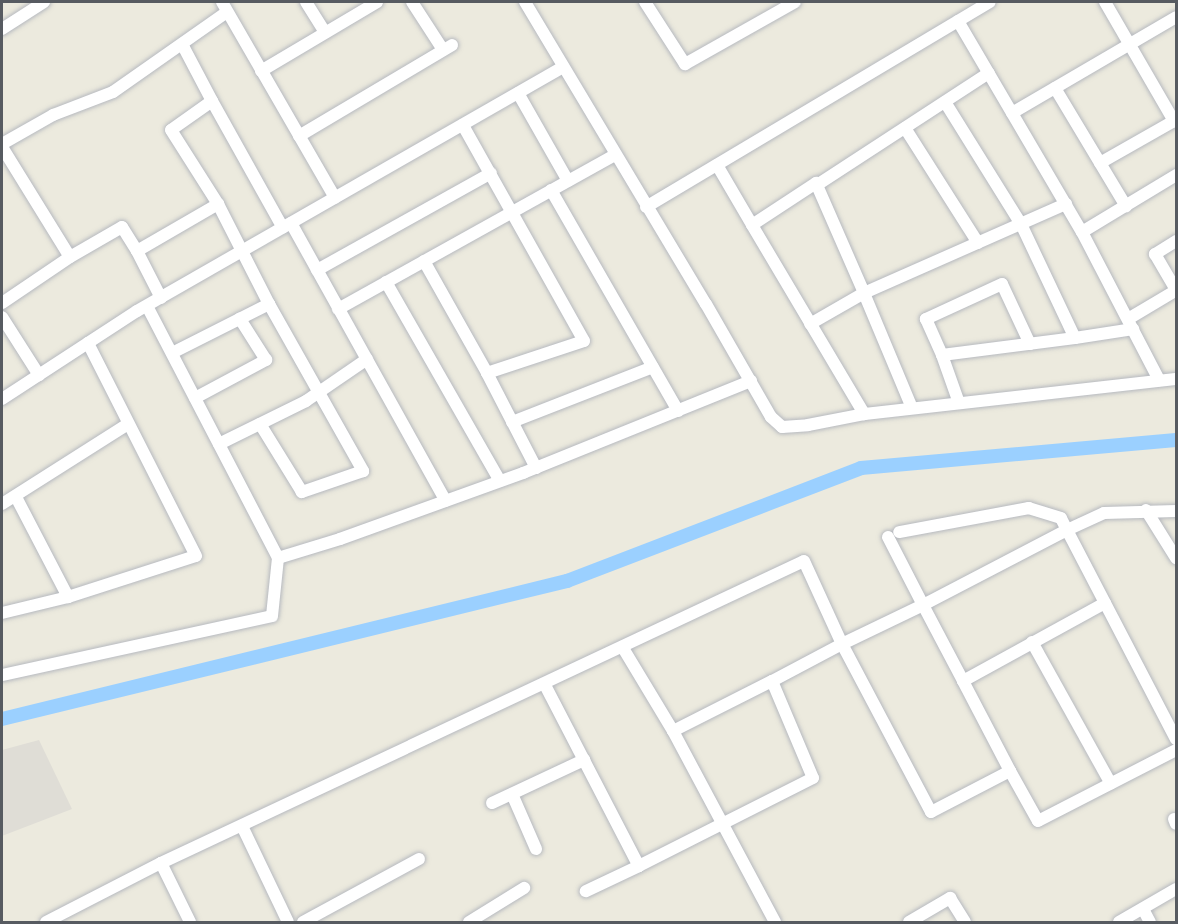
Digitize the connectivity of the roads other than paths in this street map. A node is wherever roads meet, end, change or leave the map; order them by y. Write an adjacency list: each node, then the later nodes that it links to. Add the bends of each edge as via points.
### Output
1 (44, 2): 15 (street)
2 (306, 2): 16 (street)
3 (377, 2): 16 (street)
4 (412, 2): 30 (street, via 448,48)
5 (525, 2): 19 (street)
6 (645, 2): 12 (street, via 685,64)
7 (770, 2): 12 (street)
8 (795, 2): 12 (street)
9 (990, 2): 14 (street)
10 (1105, 2): 18 (street)
11 (224, 7): 17 (street); 20 (street)
12 (777, 13)
13 (1176, 17): 18 (street)
14 (958, 21): 21 (street); 34 (street)
15 (2, 29)
16 (325, 32): 20 (street)
17 (182, 44): 24 (street); 31 (street, via 112,92 53,115)
18 (1131, 45): 22 (street); 27 (street)
19 (564, 67): 23 (street); 32 (street)
20 (261, 70): 30 (street)
21 (989, 73): 25 (street); 26 (street)
22 (1055, 88): 26 (street); 33 (street)
23 (518, 93): 28 (street); 36 (street)
24 (212, 101): 41 (street, via 171,130); 47 (street)
25 (945, 102): 29 (street); 46 (street)
26 (1012, 113): 42 (street)
27 (1175, 120): 33 (street)
28 (463, 125): 35 (street); 40 (street)
29 (905, 128): 38 (street); 51 (street)
30 (299, 136): 40 (street)
31 (2, 146): 54 (street)
32 (615, 155): 36 (street); 44 (street)
33 (1100, 163): 43 (street)
34 (717, 165): 44 (street); 48 (street)
35 (491, 173): 45 (street); 56 (street)
36 (568, 181): 39 (street)
37 (1175, 181): 43 (street)
38 (817, 185): 48 (street); 59 (street)
39 (551, 190): 45 (street); 75 (street)
40 (335, 198): 47 (street)
41 (218, 204): 52 (street); 53 (street)
42 (1066, 204): 46 (street); 49 (street)
43 (1126, 206): 49 (street)
44 (646, 207): 80 (street)
45 (513, 212): 55 (street); 76 (street, via 584,341)
46 (1021, 224): 51 (street); 69 (street)
47 (287, 225): 53 (street); 56 (street)
48 (752, 225): 67 (street)
49 (1082, 232): 68 (street)
50 (1176, 241): 58 (street, via 1155,254)
51 (978, 243): 59 (street)
52 (137, 251): 54 (street, via 122,227); 60 (street)
53 (243, 251): 60 (street); 62 (street)
54 (70, 257): 61 (street)
55 (424, 261): 57 (street); 76 (street)
56 (317, 270): 64 (street)
57 (386, 282): 64 (street); 93 (street)
58 (1176, 290): 68 (street)
59 (864, 293): 67 (street); 85 (street)
60 (161, 298): 63 (street)
61 (2, 303)
62 (269, 304): 66 (street); 81 (street)
63 (147, 306): 70 (street); 72 (street)
64 (338, 309): 74 (street)
65 (2, 318): 77 (street)
66 (240, 319): 72 (street); 82 (street, via 266,360)
67 (810, 324): 87 (street)
68 (1130, 324): 69 (street); 79 (street)
69 (1075, 338): 71 (street)
70 (88, 343): 77 (street); 89 (street)
71 (1030, 344): 73 (street); 73 (street, via 1002,284 926,319)
72 (172, 354): 82 (street)
73 (942, 356): 84 (street)
74 (367, 359): 81 (street); 95 (street)
75 (653, 367): 86 (street); 88 (street)
76 (487, 373): 88 (street)
77 (39, 375): 83 (street)
78 (1176, 379): 79 (street)
79 (1159, 380): 84 (street)
80 (751, 381): 86 (street); 87 (street, via 771,417 782,427 808,426)
81 (320, 391): 90 (street); 90 (street, via 363,471 302,492)
82 (195, 398): 91 (street)
83 (2, 399)
84 (959, 403): 85 (street)
85 (912, 408): 87 (street)
86 (678, 411): 92 (street)
87 (864, 414)
88 (512, 422): 92 (street)
89 (128, 424): 94 (street); 102 (street, via 196,556)
90 (260, 424): 91 (street)
91 (219, 444): 100 (street)
92 (536, 468): 93 (street)
93 (500, 481): 95 (street)
94 (16, 497): 96 (street); 102 (street)
95 (446, 501): 100 (street)
96 (2, 504)
97 (1146, 510): 98 (street); 99 (street, via 1104,513); 101 (street)
98 (1176, 511)
99 (1067, 530): 103 (street); 104 (street); 104 (street, via 1061,518 1029,508 893,534)
100 (278, 558): 109 (street, via 272,616)
101 (1176, 558)
102 (68, 597): 105 (street)
103 (1105, 603): 106 (street); 114 (street)
104 (923, 605): 107 (street); 111 (street)
105 (2, 613)
106 (1032, 642): 111 (street); 118 (street)
107 (842, 644): 108 (street, via 804,561); 110 (street); 117 (street, via 931,812)
108 (623, 648): 112 (street); 113 (street)
109 (2, 675)
110 (772, 681): 113 (street); 121 (street, via 813,778)
111 (963, 681): 117 (street)
112 (544, 685): 116 (street); 122 (street)
113 (673, 731): 121 (street)
114 (1176, 739)
115 (1176, 750): 118 (street)
116 (584, 760): 119 (street); 126 (street)
117 (1010, 771): 118 (street, via 1038,821)
118 (1111, 784)
119 (512, 794): 120 (street); 123 (street)
120 (492, 803)
121 (724, 822): 126 (street); 136 (street)
122 (242, 825): 125 (street); 133 (street)
123 (536, 849)
124 (419, 860): 134 (street)
125 (161, 863): 131 (street); 132 (street)
126 (639, 866): 129 (street)
127 (524, 888): 135 (street)
128 (1176, 889): 130 (street)
129 (586, 891)
130 (1143, 909): 139 (street); 140 (street)
131 (46, 922)
132 (190, 922)
133 (288, 922)
134 (303, 922)
135 (469, 922)
136 (775, 922)
137 (909, 922): 138 (street, via 950,898)
138 (965, 922)
139 (1119, 922)
140 (1150, 922)

